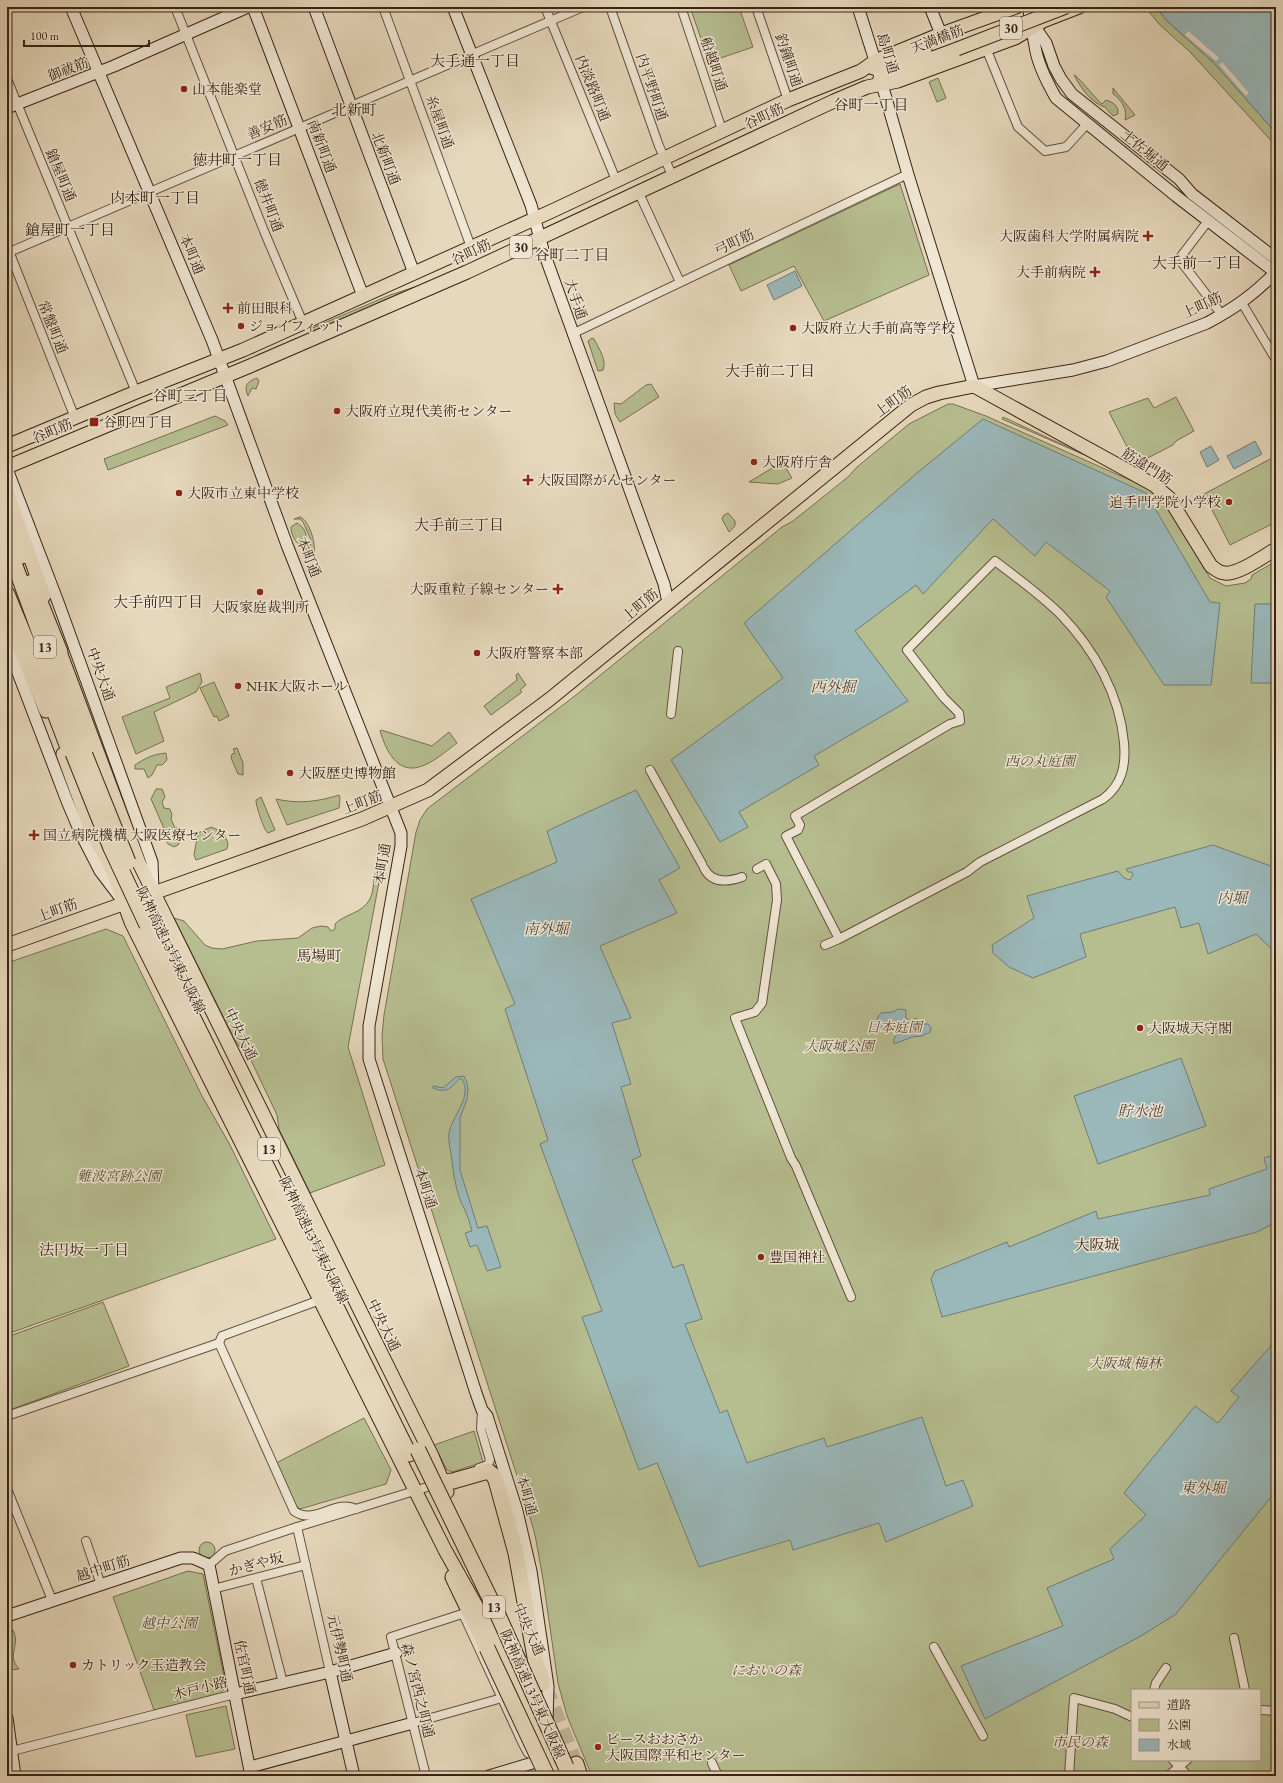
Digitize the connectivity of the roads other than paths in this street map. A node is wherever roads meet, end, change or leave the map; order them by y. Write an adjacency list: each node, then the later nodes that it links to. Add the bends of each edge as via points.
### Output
1 (71, 7): 29 (street, 本町通)
2 (175, 7): 22 (street, 徳井町通)
3 (248, 7): 22 (street, 御祓筋)
4 (253, 7): 37 (street, 南新町通)
5 (314, 7): 35 (street, 北新町通)
6 (383, 7): 31 (street, 糸屋町通)
7 (453, 7): 26 (street, 大手通)
8 (545, 7): 20 (street, 内淡路町通)
9 (583, 7): 20 (street, 善安筋)
10 (610, 7): 40 (street, 内平野町通)
11 (681, 7): 38 (street, 船越町通)
12 (756, 7): 33 (street, 釣鐘町通)
13 (858, 7): 27 (street, 島町通)
14 (930, 7): 23 (street)
15 (1016, 7): 23 (main road, 30)
16 (1028, 7): 21 (street, 土佐堀通)
17 (1040, 7): 24 (main road, 天満橋筋 / 30)
18 (1066, 7): 24 (main road, 天満橋筋 / 30, bridge)
19 (1079, 7): 21 (main road, 30)
20 (551, 21): 26 (street, 善安筋); 43 (street, 内淡路町通)
21 (1033, 26): 25 (main road, 谷町筋 / 30, via 1014,38); 36 (street, 土佐堀通, via 1035,48 1053,93 1064,106); 52 (street, 土佐堀通, via 1046,43 1054,66 1072,94 1179,179 1192,194)
22 (186, 34): 29 (street, 御祓筋); 39 (street, 徳井町通)
23 (941, 34): 27 (main road, 30)
24 (955, 45): 27 (main road, 天満橋筋 / 30, via 892,63); 32 (main road, 天満橋筋 / 30, via 895,72)
25 (986, 48): 32 (main road, 谷町筋 / 30, via 898,81); 36 (street, via 1018,127 1045,151 1066,147)
26 (471, 54): 31 (street, 善安筋); 46 (street, 大手通)
27 (876, 64): 28 (main road, 天満橋筋 / 30); 32 (street, 島町通)
28 (861, 71): 33 (main road, 谷町筋 / 30)
29 (99, 73): 34 (street, 御祓筋); 45 (street, 本町通)
30 (7, 79): 34 (street, 鎗屋町通)
31 (410, 80): 35 (street, 善安筋); 50 (street, 糸屋町通)
32 (882, 82): 41 (street, 島町通); 42 (main road, 谷町筋 / 30)
33 (788, 100): 38 (main road, 谷町筋 / 30)
34 (12, 106): 48 (street, 鎗屋町通)
35 (351, 106): 37 (street, 善安筋); 53 (street, 北新町通)
36 (1087, 124): 47 (street, 土佐堀通)
37 (298, 128): 39 (street, 善安筋); 56 (street, 南新町通)
38 (722, 130): 40 (main road, 谷町筋 / 30)
39 (235, 155): 45 (street, 善安筋); 59 (street, 徳井町通, via 264,232)
40 (664, 157): 42 (street, 内平野町通); 43 (main road, 谷町筋 / 30)
41 (908, 174): 55 (street, 弓町筋); 64 (street, 島町通)
42 (672, 176): 44 (main road, 谷町筋 / 30)
43 (616, 180): 46 (main road, 谷町筋 / 30)
44 (638, 191): 49 (main road, 谷町筋 / 30); 55 (street)
45 (149, 192): 48 (street, 善安筋); 61 (street, 本町通)
46 (535, 219): 49 (street, 大手通); 50 (main road, 谷町筋 / 30)
47 (1208, 221): 54 (street, 土佐堀通); 58 (street, via 1179,258)
48 (68, 226): 51 (street, 善安筋); 65 (street, 鎗屋町通)
49 (540, 238): 60 (street, 大手通); 63 (main road, 谷町筋 / 30)
50 (471, 247): 53 (main road, 谷町筋 / 30)
51 (8, 250): 66 (street, 常盤町通)
52 (1276, 259)
53 (414, 273): 56 (main road, 谷町筋 / 30)
54 (1276, 273): 57 (street, 上町筋)
55 (680, 282): 60 (street, 弓町筋)
56 (363, 296): 59 (main road, 谷町筋 / 30)
57 (1242, 303): 58 (street, 上町筋); 62 (street)
58 (1222, 315): 64 (street, 上町筋, via 1107,361 1073,370)
59 (303, 323): 61 (main road, 谷町筋 / 30)
60 (572, 334): 75 (street, 大手通, via 664,584)
61 (218, 359): 63 (street, 本町通); 65 (main road, 谷町筋 / 30)
62 (1276, 360)
63 (224, 376): 68 (main road, 谷町筋 / 30); 83 (street, 本町通, via 287,545)
64 (974, 386): 72 (main road, 筋違門筋, via 1162,491 1215,570 1227,574 1234,572); 75 (main road, 上町筋, via 939,393 911,405)
65 (136, 392): 66 (main road, 谷町筋 / 30)
66 (75, 418): 67 (main road, 谷町筋 / 30)
67 (7, 446)
68 (7, 468): 87 (street, 中央大通, via 152,862)
69 (7, 492): 79 (main road, 中央大通, via 40,581)
70 (7, 516): 79 (highway)
71 (7, 544): 92 (highway, 阪神高速13号東大阪線 / 13, bridge, via 103,803)
72 (1276, 549)
73 (7, 573): 92 (highway, 阪神高速13号東大阪線 / 13, bridge, via 95,812 128,886)
74 (7, 594): 82 (highway, bridge, via 38,666)
75 (668, 602): 83 (main road, 上町筋, via 550,699 428,790)
76 (7, 619): 82 (main road)
77 (7, 644): 88 (street, via 81,834 100,870)
78 (678, 651): 80 (street)
79 (60, 652): 87 (main road, 中央大通, via 117,808)
80 (671, 714)
81 (650, 770): 86 (street, via 703,866 714,879 732,881)
82 (82, 795): 84 (highway, via 101,831)
83 (391, 807): 87 (main road, 上町筋, via 355,822); 97 (street, 本町通, via 401,834 401,846 369,1026 369,1059)
84 (110, 866): 88 (main road)
85 (758, 869): 93 (street, via 766,864 776,888 777,900 762,1003 755,1012 735,1018 791,1158)
86 (742, 877)
87 (153, 892): 88 (main road, 上町筋); 99 (main road, 中央大通, via 432,1456)
88 (124, 903): 90 (main road, 上町筋); 94 (main road, via 139,938)
89 (839, 939): 89 (street, via 1103,799 1110,794 1123,774 1125,750 1122,723 1101,670 1061,615 995,561 907,650 944,698 959,713 960,721 950,724 795,816 800,825 798,830 786,836); 91 (street)
90 (7, 945)
91 (825, 945)
92 (173, 965): 95 (highway, 阪神高速13号東大阪線 / 13)
93 (851, 1297)
94 (320, 1300): 96 (street, via 222,1336); 101 (main road)
95 (357, 1338): 144 (highway, 阪神高速13号東大阪線 / 13, bridge, via 486,1589); 151 (highway, 阪神高速13号東大阪線 / 13)
96 (219, 1343): 98 (street); 103 (street, via 294,1511 303,1516 310,1516 346,1505)
97 (482, 1410): 99 (street, via 481,1429 490,1457 489,1463); 129 (street, 本町通, via 487,1416 524,1538 548,1686)
98 (7, 1416)
99 (442, 1482): 101 (street); 122 (highway, via 488,1471 496,1480 516,1553 536,1663); 129 (main road, 中央大通)
100 (7, 1489): 102 (street)
101 (416, 1490): 103 (street); 106 (main road)
102 (9, 1500): 113 (street)
103 (356, 1509): 104 (street)
104 (297, 1527): 107 (street, via 226,1551); 108 (street, 元伊勢町通)
105 (86, 1541): 111 (street)
106 (445, 1550): 109 (street); 138 (main road, via 497,1643 541,1741)
107 (209, 1565): 111 (street, 越中町筋, via 193,1558 180,1558); 112 (street, 佐官町通)
108 (306, 1565): 110 (street, かぎや坂); 120 (street, 元伊勢町通)
109 (453, 1577): 114 (street); 149 (highway, bridge)
110 (256, 1578): 112 (street, かぎや坂); 121 (street)
111 (101, 1585): 113 (street, 越中町筋)
112 (213, 1589): 125 (street, 佐官町通)
113 (52, 1600): 115 (street, 越中町筋)
114 (462, 1614): 118 (street, 森ノ宮西之町通, via 391,1637); 126 (street)
115 (7, 1616)
116 (1234, 1638): 124 (street)
117 (934, 1647): 133 (street)
118 (396, 1653): 120 (street, 木戸小路); 132 (street, 森ノ宮西之町通)
119 (1166, 1668): 123 (street)
120 (330, 1672): 121 (street, 木戸小路); 135 (street, 元伊勢町通)
121 (283, 1683): 125 (street, 木戸小路)
122 (543, 1683)
123 (1154, 1689)
124 (1245, 1689)
125 (235, 1694): 136 (street, 木戸小路); 143 (street, 佐官町通)
126 (502, 1698): 132 (street); 138 (street, via 528,1753)
127 (1261, 1709): 128 (street)
128 (1276, 1710)
129 (548, 1712): 137 (main road, 中央大通); 138 (street, 本町通)
130 (1131, 1717): 153 (street, via 1115,1709 1074,1698)
131 (7, 1718): 134 (street)
132 (413, 1723): 135 (street); 147 (street, 森ノ宮西之町通)
133 (983, 1736)
134 (8, 1738): 136 (street)
135 (346, 1742): 143 (street); 146 (street, 元伊勢町通)
136 (12, 1751): 145 (street)
137 (565, 1753): 138 (street); 144 (main road, 中央大通)
138 (545, 1759): 148 (street); 150 (main road)
139 (1174, 1761): 142 (street)
140 (1186, 1761): 142 (street)
141 (712, 1763): 152 (street)
142 (1179, 1767): 154 (street); 155 (street)
143 (251, 1772)
144 (575, 1773)
145 (15, 1776)
146 (354, 1776)
147 (426, 1776)
148 (489, 1776)
149 (547, 1776)
150 (553, 1776)
151 (559, 1776)
152 (718, 1776)
153 (1069, 1776)
154 (1168, 1776)
155 (1188, 1776)

